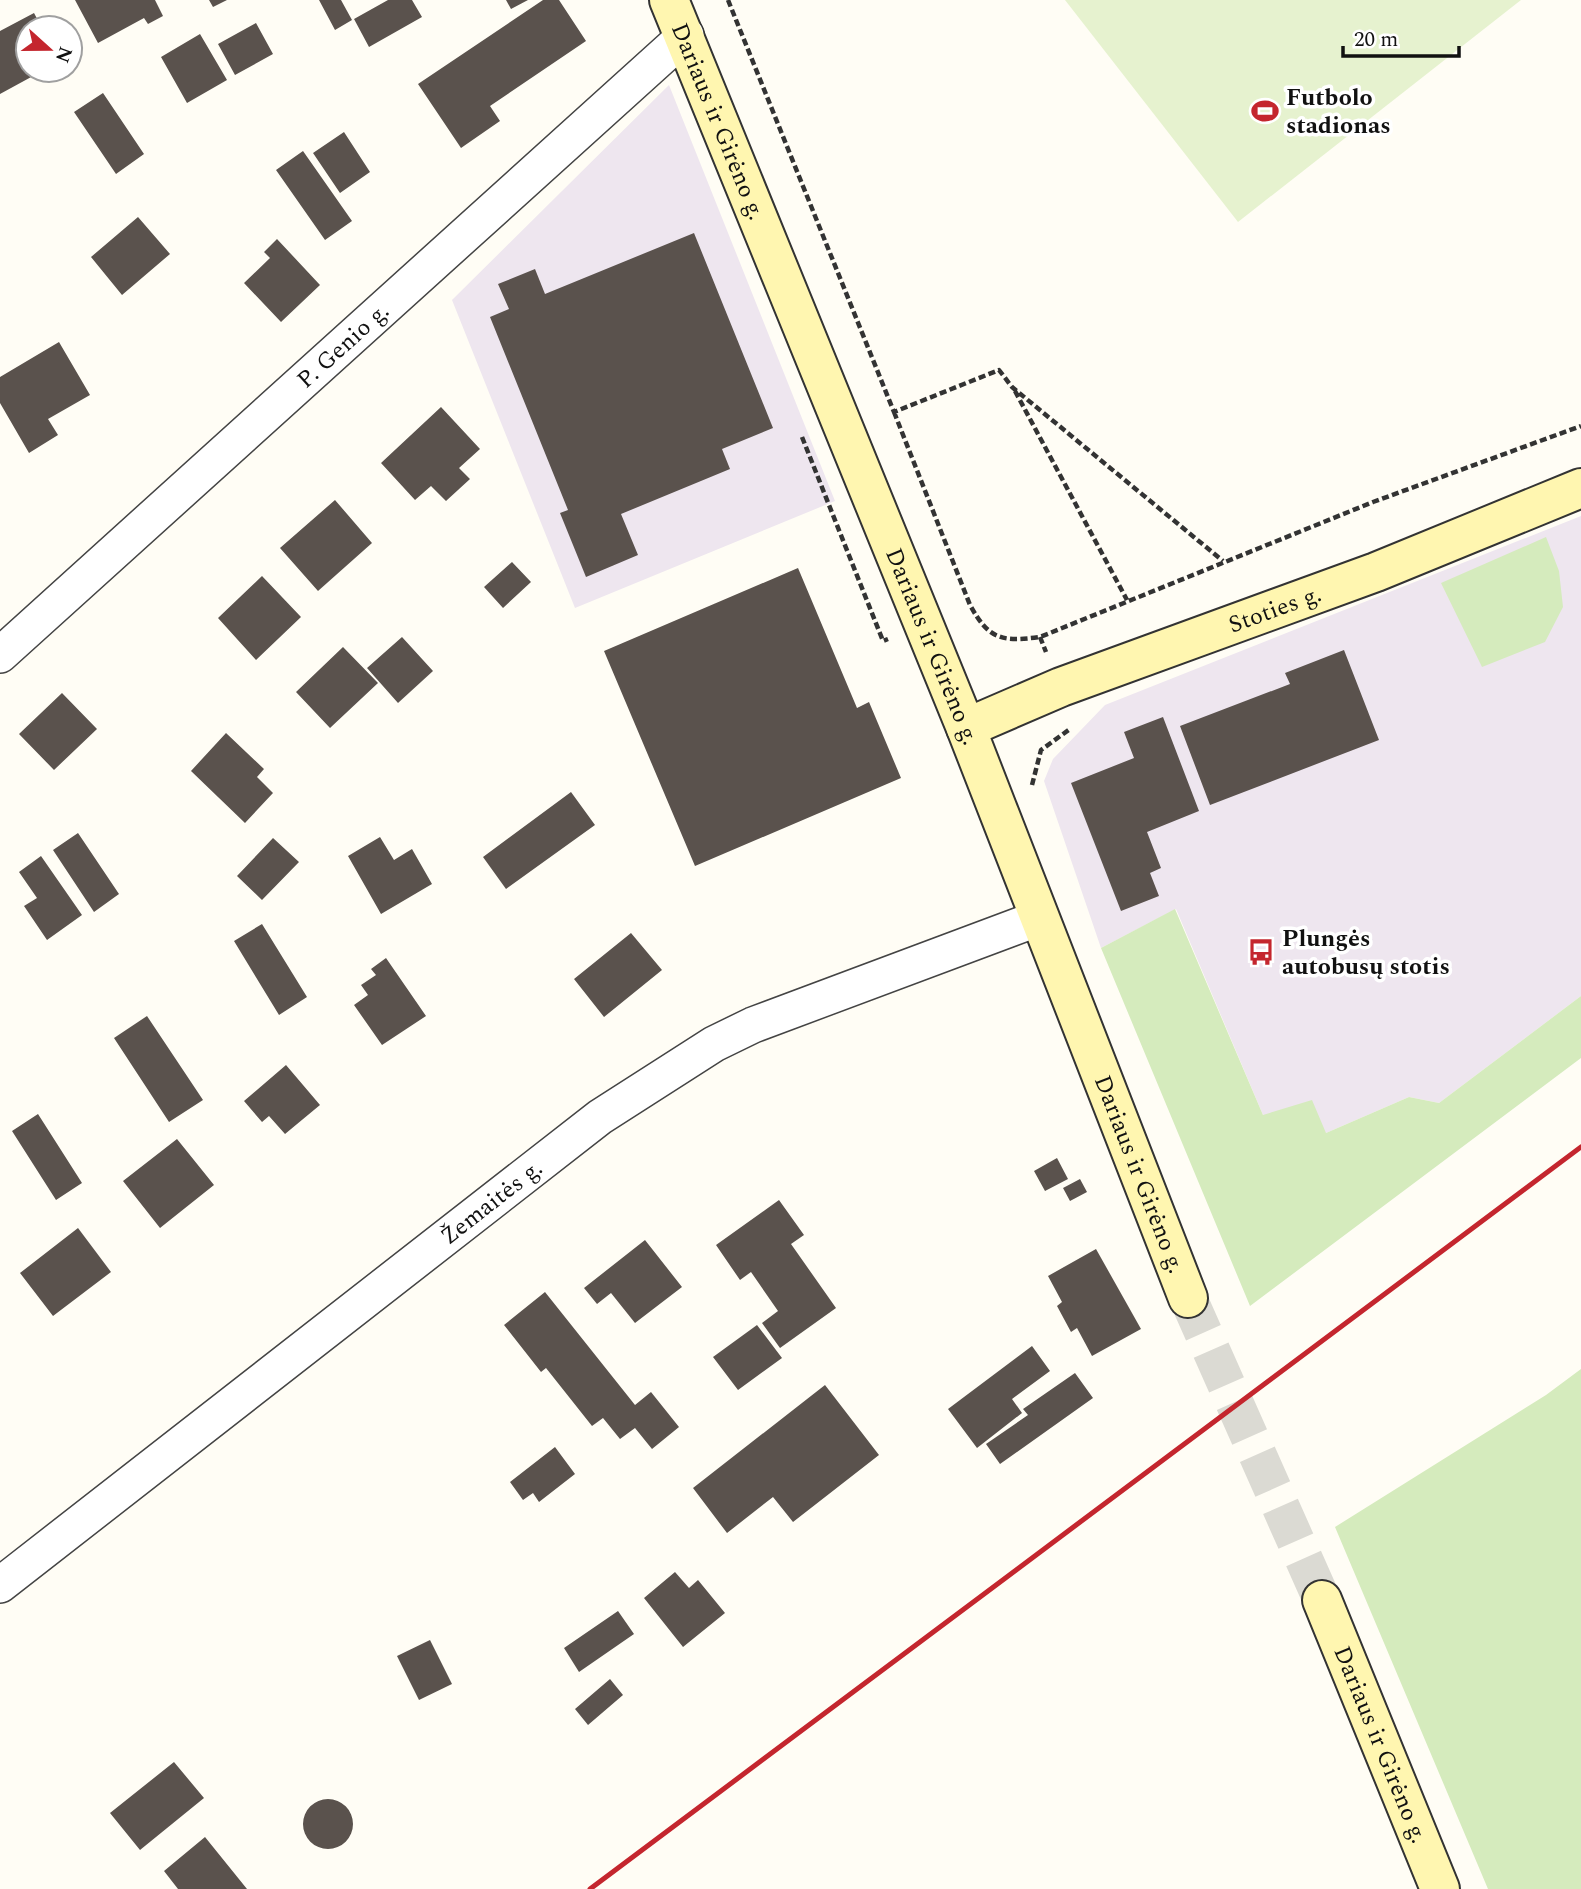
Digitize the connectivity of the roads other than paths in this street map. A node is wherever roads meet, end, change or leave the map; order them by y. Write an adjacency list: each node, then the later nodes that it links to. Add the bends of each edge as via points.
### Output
1 (669, 0): 2 (main road, Dariaus ir Girėno g.)
2 (686, 36): 4 (street, P. Genio g.); 5 (main road, Dariaus ir Girėno g.)
3 (1581, 488): 5 (main road, Stoties g., via 1376,572 1060,687)
4 (0, 655)
5 (966, 728): 6 (main road, Dariaus ir Girėno g.)
6 (1039, 918): 7 (main road, Dariaus ir Girėno g.); 8 (street, Žemaitės g., via 753,1024 600,1117)
7 (1188, 1298)
8 (0, 1585)
9 (1322, 1600): 10 (main road, Dariaus ir Girėno g.)
10 (1440, 1889)

